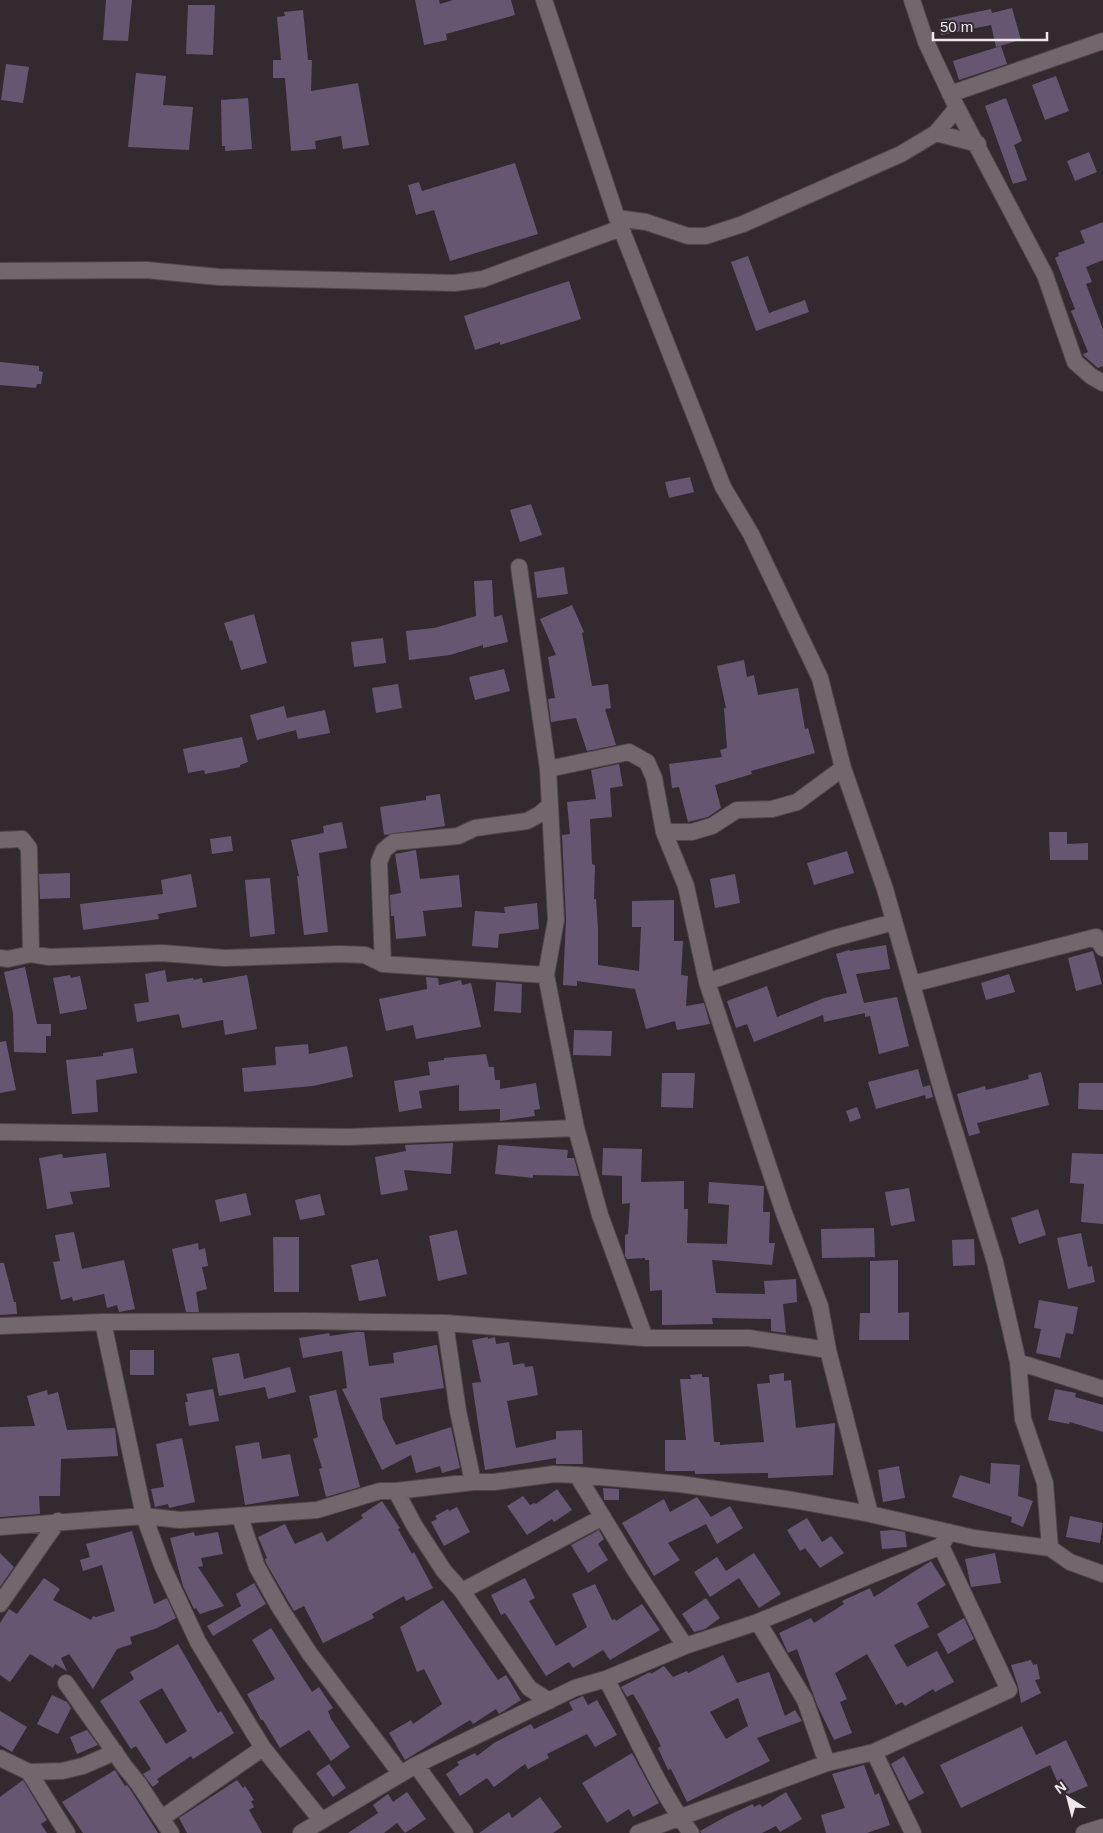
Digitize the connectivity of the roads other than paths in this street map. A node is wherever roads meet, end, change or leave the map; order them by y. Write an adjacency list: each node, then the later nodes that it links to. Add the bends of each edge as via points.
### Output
1 (544, 0): 7 (street)
2 (912, 0): 4 (street, via 926,42)
3 (1103, 41): 4 (street)
4 (954, 101): 5 (street); 6 (street)
5 (936, 134): 6 (street); 7 (street, via 901,154 744,224 706,236 688,236 646,222)
6 (978, 144): 9 (street, via 1045,275 1076,362)
7 (619, 223): 8 (street, via 483,279 455,283 220,277 146,270); 11 (street, via 723,487 751,534 820,678)
8 (0, 270)
9 (1099, 378)
10 (519, 567): 12 (street)
11 (843, 768): 14 (street, via 797,802 772,809 737,810 712,826 692,832); 16 (street)
12 (548, 769): 13 (street); 14 (street, via 630,752 638,756 647,762 654,778)
13 (550, 805): 20 (street, via 527,822 476,828 458,836 394,842 384,850 379,862); 21 (street, via 556,920)
14 (664, 832): 22 (street, via 686,886)
15 (0, 840): 18 (street, via 22,839 29,848)
16 (894, 922): 22 (street, via 814,944); 23 (street)
17 (1103, 948): 23 (street, via 1096,937)
18 (31, 954): 19 (street); 20 (street, via 49,957 162,953 224,958 340,954 365,955)
19 (0, 958)
20 (382, 964): 21 (street)
21 (546, 976): 24 (street)
22 (707, 982): 30 (street, via 784,1213 820,1306)
23 (912, 984): 31 (street, via 995,1262)
24 (576, 1128): 25 (street, via 348,1137); 29 (street, via 600,1215)
25 (0, 1132)
26 (103, 1322): 27 (street); 28 (street); 37 (street)
27 (446, 1323): 29 (street); 34 (street, via 458,1411)
28 (0, 1326)
29 (645, 1338): 30 (street, via 749,1338)
30 (828, 1350): 36 (street)
31 (1018, 1362): 32 (street); 43 (street, via 1023,1418 1045,1483)
32 (1103, 1388)
33 (578, 1475): 34 (street, via 554,1474); 36 (street, via 680,1484); 38 (street)
34 (473, 1482): 35 (street)
35 (396, 1491): 39 (street, via 380,1491 317,1510); 45 (street, via 444,1571)
36 (870, 1514): 42 (street)
37 (144, 1516): 39 (street, via 180,1520); 40 (street); 52 (street, via 162,1565 198,1642)
38 (603, 1516): 45 (street); 48 (street)
39 (240, 1517): 59 (street, via 257,1567 280,1608 310,1654)
40 (58, 1521): 41 (street); 46 (street)
41 (0, 1526)
42 (945, 1539): 43 (street, via 974,1538); 47 (street); 54 (street, via 1009,1690)
43 (1050, 1548): 44 (street, via 1070,1562)
44 (1103, 1574)
45 (462, 1591): 51 (street, via 529,1688)
46 (0, 1604)
47 (758, 1622): 48 (street); 56 (street, via 805,1700)
48 (685, 1646): 49 (street)
49 (606, 1679): 51 (street, via 575,1688); 61 (street)
50 (66, 1683): 53 (street)
51 (549, 1701): 57 (street)
52 (264, 1748): 60 (street); 62 (street)
53 (115, 1752): 58 (street, via 62,1771); 60 (street)
54 (874, 1752): 56 (street); 64 (street)
55 (0, 1758): 58 (street)
56 (827, 1763): 61 (street)
57 (416, 1765): 59 (street); 68 (street)
58 (29, 1772): 65 (street)
59 (401, 1774): 62 (street)
60 (162, 1818): 66 (street)
61 (680, 1818): 69 (street); 70 (street)
62 (321, 1820): 67 (street)
63 (1103, 1827): 71 (street)
64 (907, 1831)
65 (67, 1833)
66 (171, 1833)
67 (301, 1833)
68 (465, 1833)
69 (638, 1833)
70 (691, 1833)
71 (1084, 1833)

